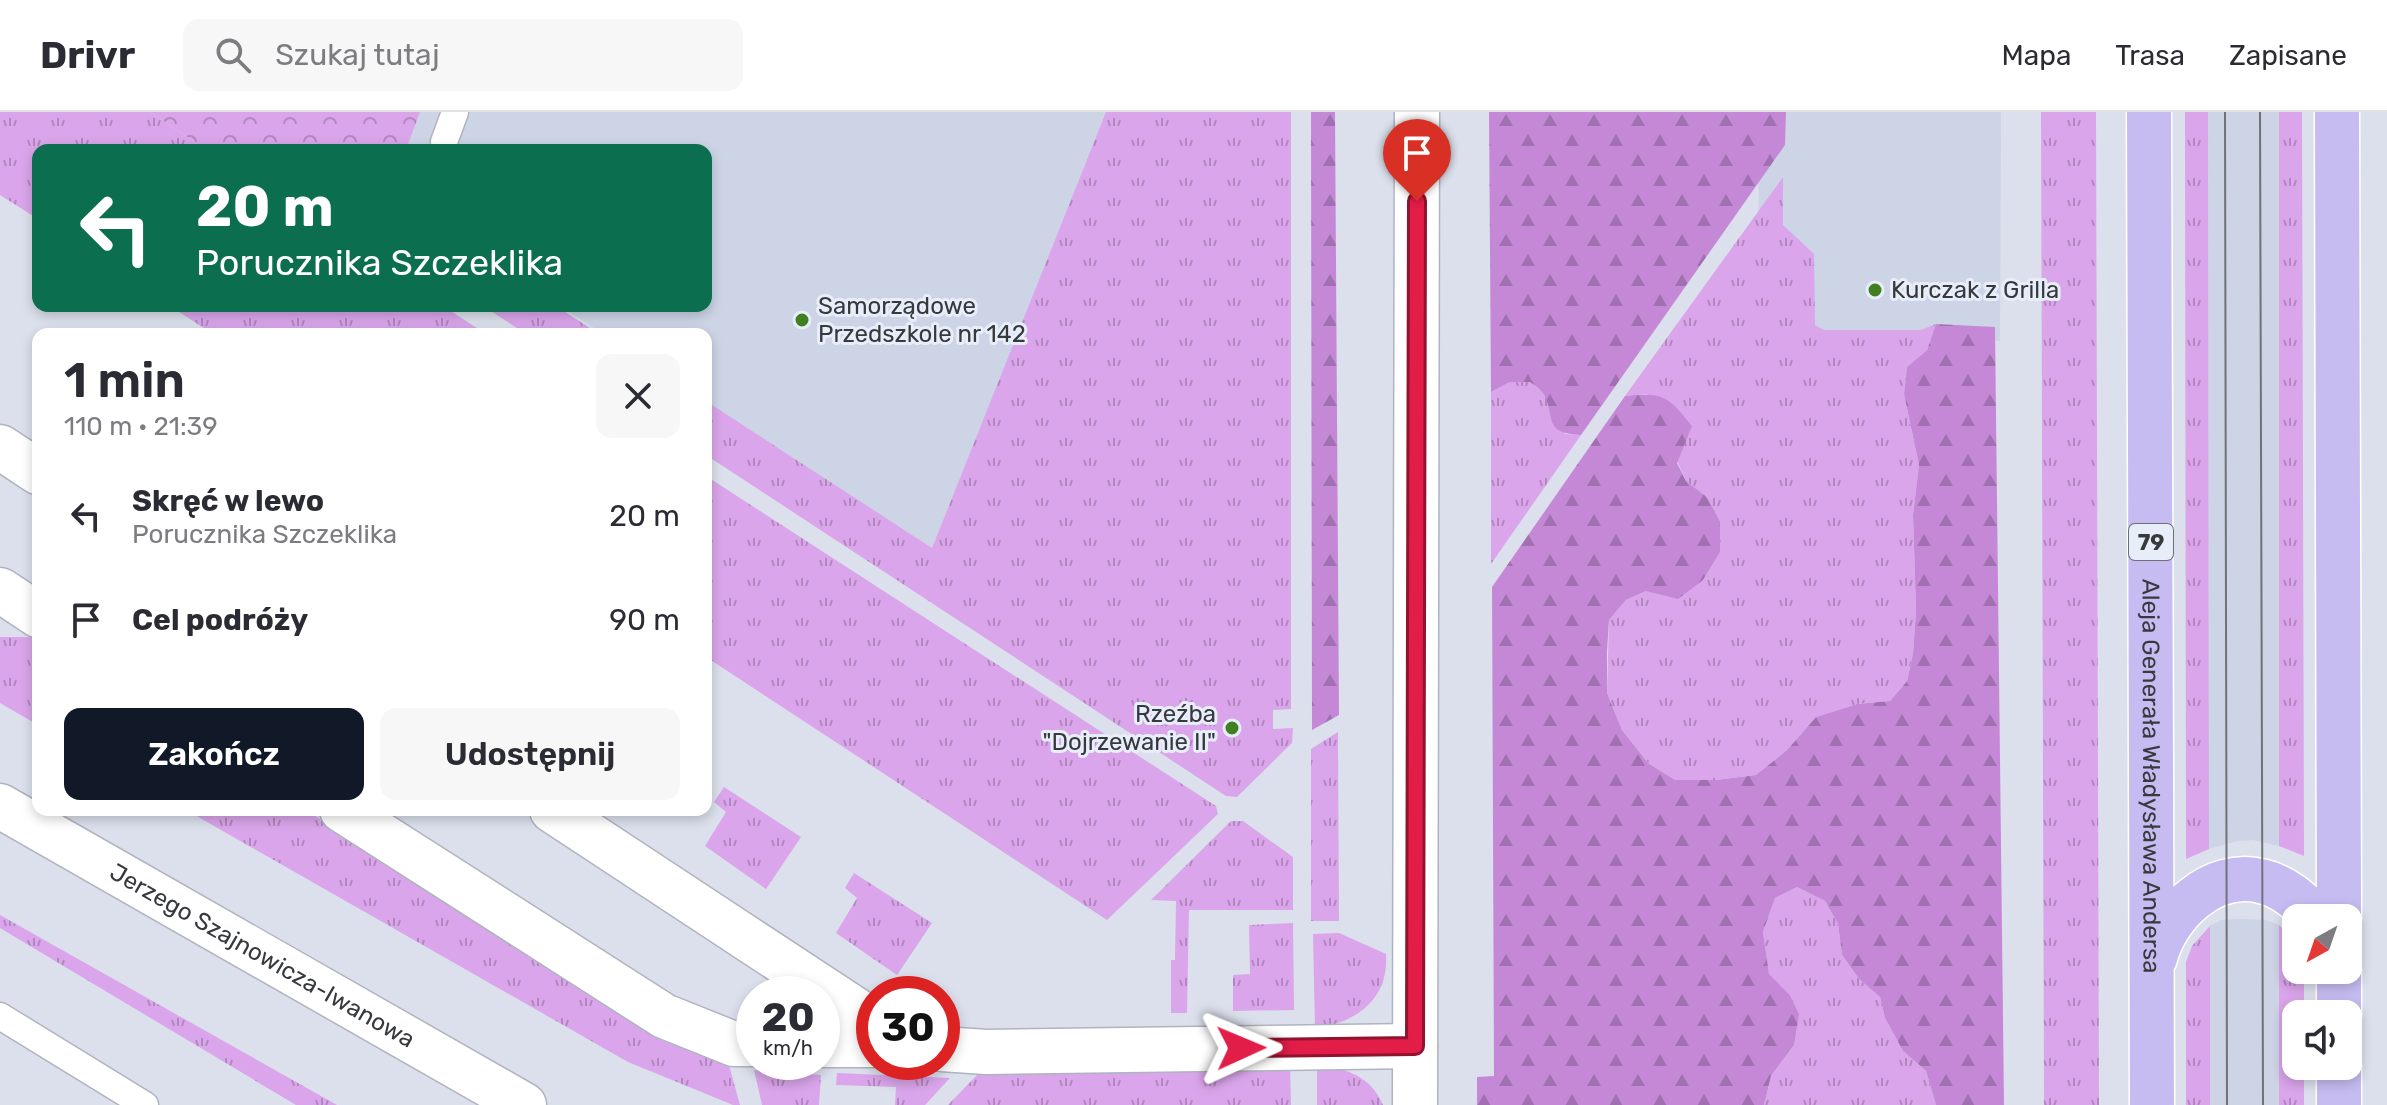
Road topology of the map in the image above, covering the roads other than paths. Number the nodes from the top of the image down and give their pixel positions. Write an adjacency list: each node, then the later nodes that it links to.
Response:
1 (455, 112): 5 (lane)
2 (1417, 112): 19 (street)
3 (2149, 112): 15 (main road, Aleja Generała Władysława Andersa / 79)
4 (2337, 112): 14 (main road)
5 (444, 142)
6 (0, 447): 7 (street)
7 (32, 468)
8 (0, 590): 9 (street)
9 (32, 611)
10 (0, 806): 23 (street, Jerzego Szajnowicza-Iwanowa)
11 (351, 816): 18 (street)
12 (561, 816): 16 (street)
13 (2301, 904): 15 (main road)
14 (2339, 904)
15 (2152, 972): 25 (main road, Aleja Generała Władysława Andersa / 79)
16 (856, 1010)
17 (0, 1016): 22 (lane)
18 (736, 1044)
19 (1415, 1046): 20 (street); 24 (street)
20 (960, 1050)
21 (2339, 1080): 26 (main road)
22 (145, 1105)
23 (524, 1105)
24 (1415, 1105)
25 (2152, 1105)
26 (2339, 1105)

